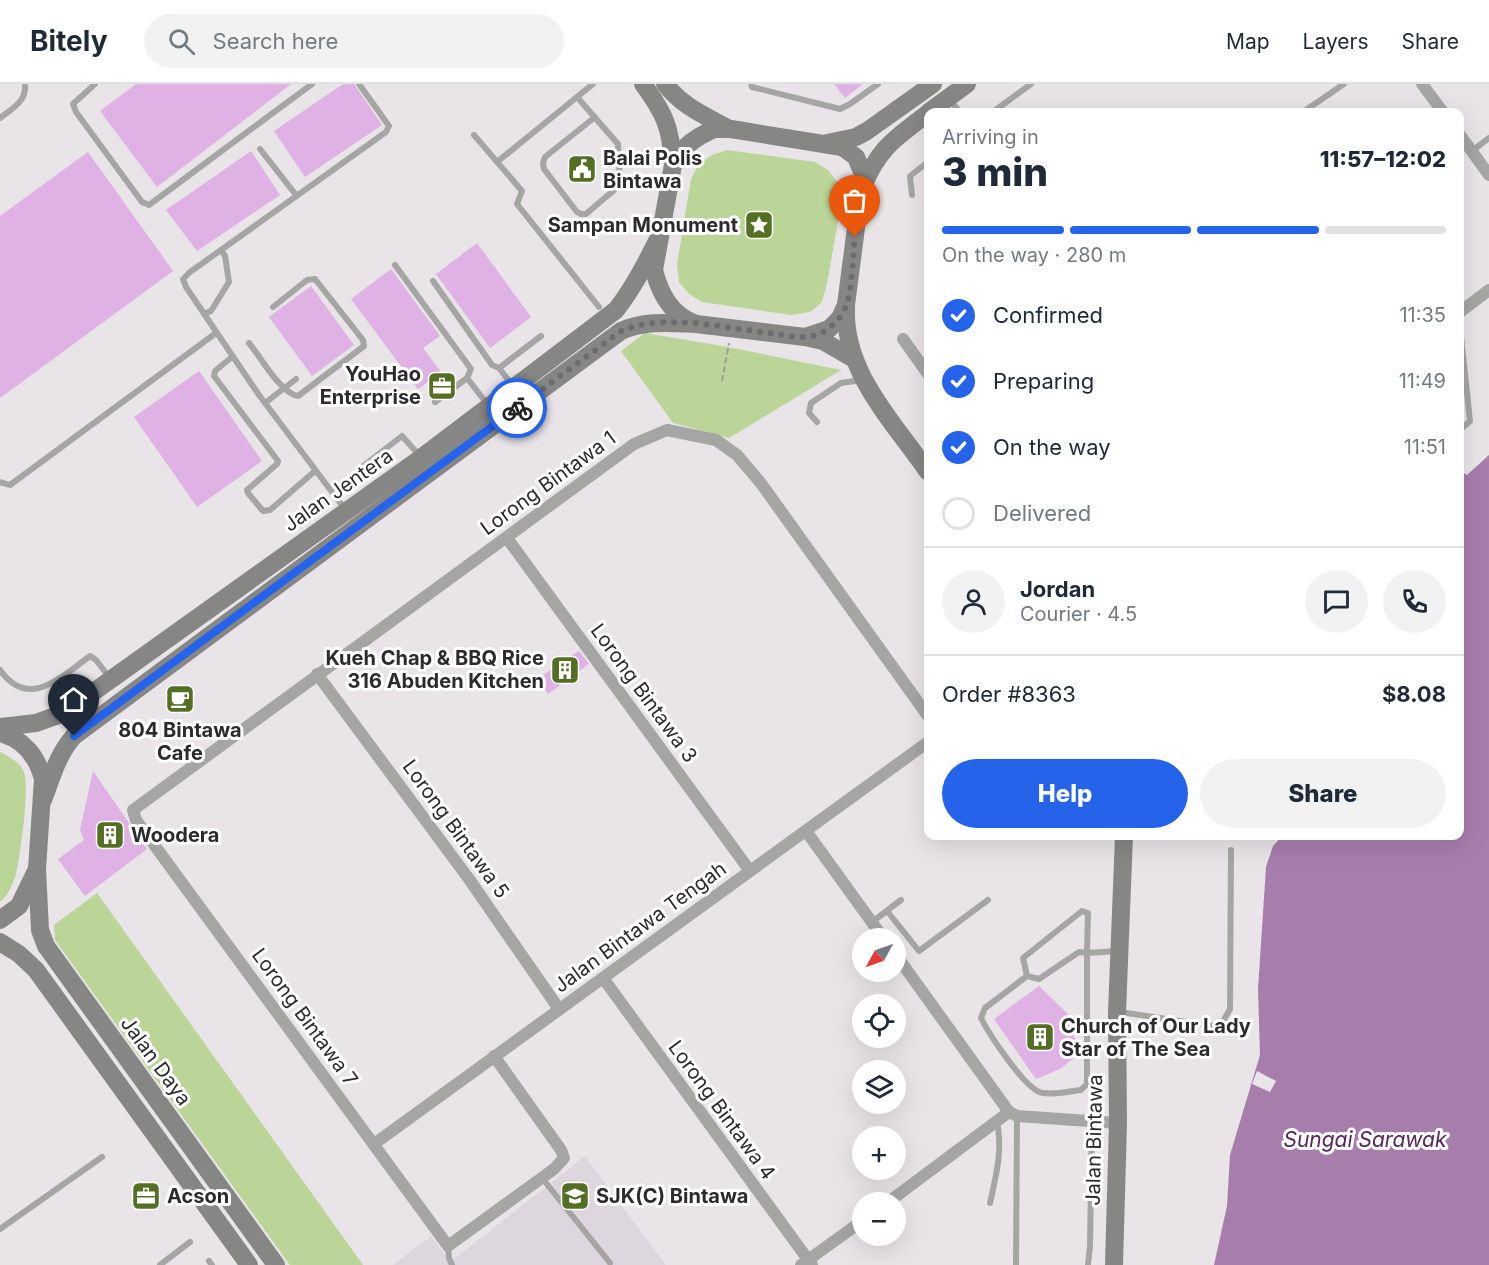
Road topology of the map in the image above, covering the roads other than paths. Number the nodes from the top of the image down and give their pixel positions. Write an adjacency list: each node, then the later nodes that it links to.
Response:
1 (25, 84): 23 (lane)
2 (95, 84): 3 (lane)
3 (312, 84)
4 (359, 84): 37 (lane)
5 (593, 84): 15 (lane)
6 (643, 84): 33 (street)
7 (665, 84): 25 (street)
8 (751, 84): 9 (lane)
9 (878, 84)
10 (967, 84): 16 (street)
11 (1031, 84): 19 (lane)
12 (1344, 84): 20 (lane)
13 (1422, 84): 21 (street)
14 (925, 86): 29 (street)
15 (577, 97): 22 (lane); 32 (lane)
16 (948, 98): 17 (street); 18 (lane)
17 (937, 108)
18 (957, 108)
19 (998, 108)
20 (1309, 108)
21 (1440, 108)
22 (595, 117): 22 (lane)
23 (0, 118)
24 (924, 118): 36 (street)
25 (731, 129): 29 (street); 33 (street)
26 (474, 135): 32 (lane)
27 (1489, 138): 31 (lane)
28 (1464, 141): 31 (street)
29 (822, 144): 36 (street)
30 (260, 149): 37 (lane)
31 (1472, 152): 35 (street)
32 (497, 162): 46 (lane)
33 (673, 165): 39 (street)
34 (924, 165): 38 (lane)
35 (1489, 175)
36 (861, 192): 44 (street)
37 (296, 195): 40 (lane)
38 (912, 195)
39 (660, 235): 49 (street); 63 (street, Jalan Jentera)
40 (221, 250): 48 (lane); 48 (lane)
41 (395, 265): 60 (lane)
42 (433, 281): 58 (lane)
43 (1489, 290): 47 (street)
44 (846, 305): 52 (street); 56 (street)
45 (273, 307): 64 (lane)
46 (598, 307)
47 (1464, 309)
48 (204, 314): 50 (lane)
49 (696, 324): 52 (street, Jalan Jentera); 84 (street, Jalan Jentera)
50 (216, 333): 55 (lane); 74 (lane)
51 (541, 336): 58 (lane)
52 (805, 338): 56 (street, Jalan Jentera)
53 (903, 339): 59 (street)
54 (249, 342): 64 (lane)
55 (232, 357): 66 (lane); 73 (lane)
56 (854, 360): 62 (street)
57 (1464, 365): 69 (lane)
58 (499, 368): 63 (lane)
59 (924, 368)
60 (467, 378): 65 (lane); 67 (lane)
61 (296, 380): 64 (lane)
62 (863, 380): 68 (lane); 71 (street)
63 (514, 387): 67 (street, Jalan Jentera)
64 (284, 389): 66 (lane)
65 (435, 402)
66 (265, 403): 73 (lane)
67 (489, 406): 70 (street, Jalan Jentera)
68 (817, 422)
69 (1464, 426)
70 (421, 458): 72 (lane); 75 (street, Jalan Jentera)
71 (924, 466)
72 (362, 467)
73 (315, 471): 75 (lane)
74 (0, 482)
75 (347, 511): 79 (street, Jalan Jentera)
76 (507, 538): 78 (street, Lorong Bintawa 1); 80 (street, Lorong Bintawa 1); 90 (street, Lorong Bintawa 3)
77 (0, 670): 79 (lane)
78 (318, 674): 85 (street, Lorong Bintawa 1); 103 (street, Lorong Bintawa 5)
79 (111, 680): 81 (street, Jalan Jentera)
80 (924, 710)
81 (0, 727)
82 (0, 732): 84 (street)
83 (924, 745): 86 (street, Jalan Bintawa Tengah)
84 (43, 800): 89 (street)
85 (133, 810): 112 (street, Lorong Bintawa 7)
86 (806, 831): 90 (street, Jalan Bintawa Tengah); 95 (street)
87 (1124, 840): 98 (street, Jalan Bintawa)
88 (1231, 850): 104 (lane)
89 (37, 869): 94 (street); 106 (street, Jalan Daya)
90 (750, 871): 102 (street, Jalan Bintawa Tengah)
91 (901, 900): 93 (lane)
92 (988, 900): 93 (lane)
93 (887, 911): 95 (lane)
94 (0, 920)
95 (872, 922): 96 (street)
96 (876, 928)
97 (0, 942): 111 (street)
98 (1119, 951): 99 (lane); 104 (street, Jalan Bintawa)
99 (1087, 953): 101 (lane); 101 (lane); 101 (lane)
100 (906, 969): 107 (street)
101 (1027, 976)
102 (603, 978): 103 (street, Jalan Bintawa Tengah); 122 (street, Lorong Bintawa 4)
103 (559, 1010): 105 (street, Jalan Bintawa Tengah)
104 (1117, 1012): 110 (street, Jalan Bintawa)
105 (494, 1056): 112 (street, Jalan Bintawa Tengah); 114 (street)
106 (155, 1098): 111 (street); 125 (street, Jalan Daya)
107 (1013, 1114): 108 (street); 109 (street); 127 (lane)
108 (1092, 1121): 110 (street); 128 (lane)
109 (997, 1122): 115 (street); 116 (lane)
110 (1118, 1123): 129 (street, Jalan Bintawa)
111 (160, 1143): 124 (street)
112 (374, 1144): 120 (street, Lorong Bintawa 7)
113 (102, 1156): 117 (lane)
114 (542, 1178): 120 (street); 121 (lane)
115 (902, 1192)
116 (990, 1203)
117 (0, 1229)
118 (852, 1229): 122 (street)
119 (190, 1242): 123 (lane)
120 (448, 1246): 126 (lane)
121 (610, 1263)
122 (807, 1263)
123 (160, 1265)
124 (249, 1265)
125 (276, 1265)
126 (452, 1265)
127 (1016, 1265)
128 (1088, 1265)
129 (1114, 1265)

